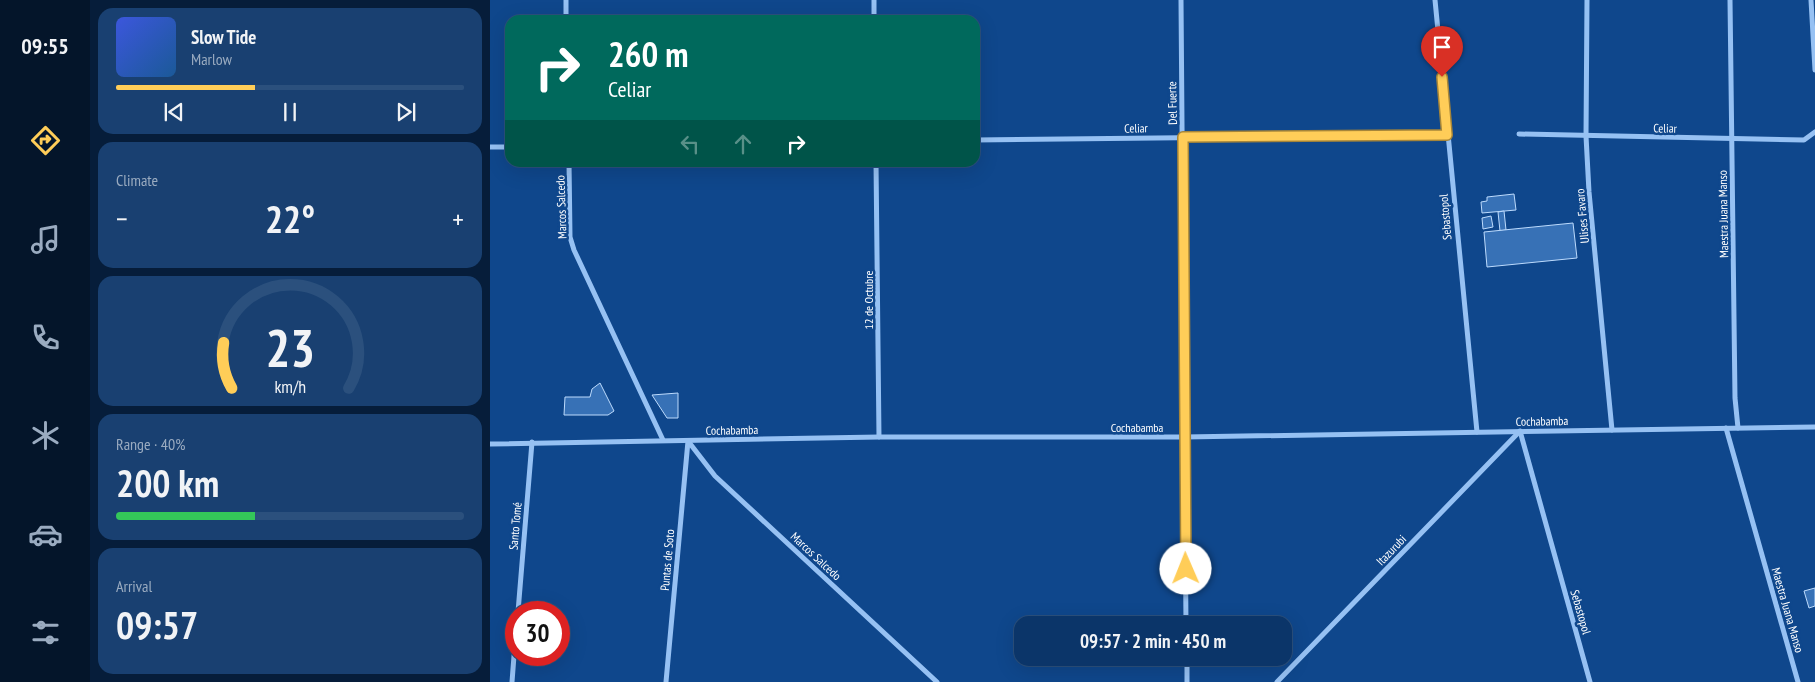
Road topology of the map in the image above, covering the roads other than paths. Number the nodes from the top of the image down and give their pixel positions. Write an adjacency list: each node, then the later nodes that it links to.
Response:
1 (566, 0): 8 (street)
2 (874, 0): 9 (street)
3 (1181, 0): 15 (street, Del Fuerte)
4 (1435, 0): 13 (street, Sebastopol)
5 (1587, 0): 14 (street, Ulises Favaro)
6 (1730, 0): 16 (street, Maestra Juana Manso)
7 (1812, 0): 10 (street)
8 (566, 15)
9 (874, 15)
10 (1815, 70)
11 (1519, 134): 14 (street, Celiar)
12 (1813, 134): 16 (street, Celiar)
13 (1447, 135): 15 (street, Celiar); 27 (street, Sebastopol)
14 (1586, 136): 16 (street, Celiar); 25 (street, Ulises Favaro)
15 (1183, 137): 17 (street, Celiar); 29 (street, Del Fuerte)
16 (1732, 139): 24 (street, Maestra Juana Manso)
17 (980, 140)
18 (490, 147): 19 (street)
19 (505, 147)
20 (569, 167): 30 (street, Marcos Salcedo)
21 (876, 167): 28 (street, 12 de Octubre)
22 (1815, 427): 24 (street, Cochabamba)
23 (1726, 428): 24 (street, Cochabamba); 25 (street, Cochabamba); 44 (street, Maestra Juana Manso)
24 (1738, 428)
25 (1612, 430): 26 (street, Cochabamba)
26 (1520, 431): 27 (street, Cochabamba); 42 (street, Itazurubi); 43 (street, Sebastopol)
27 (1477, 432): 29 (street, Cochabamba)
28 (879, 437): 29 (street, Cochabamba); 31 (street, Cochabamba)
29 (1185, 437): 35 (street, Del Fuerte)
30 (663, 440): 31 (street, Cochabamba); 32 (street, Cochabamba)
31 (688, 440): 39 (street, Puntas de Soto); 40 (street, Marcos Salcedo)
32 (532, 442): 33 (street, Cochabamba); 34 (street, Santo Tomé)
33 (490, 444)
34 (519, 601)
35 (1186, 616)
36 (513, 666): 38 (street)
37 (1187, 666): 41 (street)
38 (512, 682)
39 (666, 682)
40 (937, 682)
41 (1187, 682)
42 (1277, 682)
43 (1590, 682)
44 (1798, 682)

